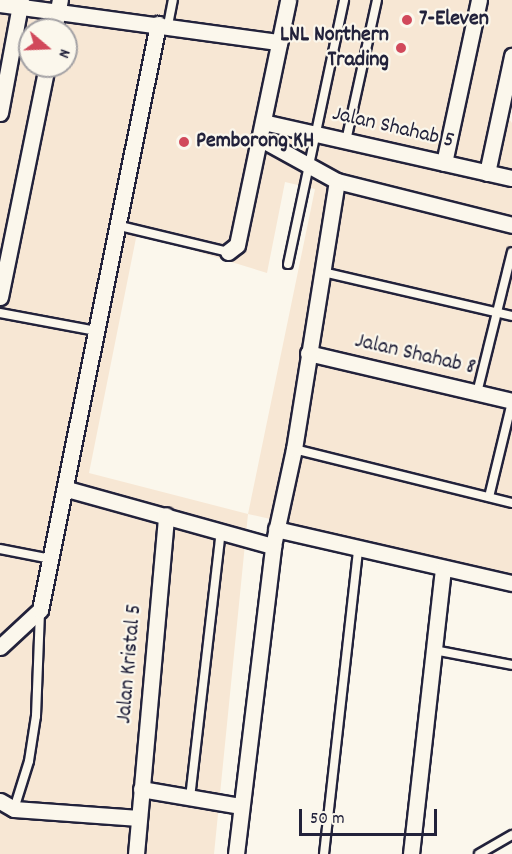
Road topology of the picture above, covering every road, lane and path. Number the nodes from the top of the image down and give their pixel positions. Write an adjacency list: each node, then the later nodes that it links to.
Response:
1 (173, 0): 9 (lane)
2 (288, 0): 10 (street)
3 (344, 0): 16 (lane)
4 (377, 0): 18 (lane)
5 (479, 0): 19 (street)
6 (21, 3): 7 (street); 8 (street); 14 (street)
7 (0, 4)
8 (59, 5): 9 (street)
9 (163, 24): 10 (street); 25 (street)
10 (279, 42): 15 (street)
11 (512, 56): 12 (street)
12 (510, 73): 21 (street)
13 (45, 78): 30 (street)
14 (0, 113)
15 (263, 122): 16 (street, Jalan Shahab 5); 17 (street)
16 (315, 133): 18 (street, Jalan Shahab 5); 20 (lane)
17 (259, 138): 20 (street); 26 (street)
18 (346, 141): 19 (street, Jalan Shahab 5)
19 (444, 163): 21 (street, Jalan Shahab 5)
20 (308, 166): 23 (street); 28 (lane)
21 (487, 173): 22 (street, Jalan Shahab 5)
22 (512, 178)
23 (338, 181): 24 (street); 29 (street)
24 (512, 225)
25 (120, 226): 26 (lane); 34 (street)
26 (228, 252)
27 (512, 252): 32 (lane)
28 (288, 264)
29 (323, 272): 32 (lane); 35 (street)
30 (0, 297)
31 (0, 313): 34 (lane)
32 (497, 313): 33 (lane); 36 (lane)
33 (512, 316)
34 (98, 332): 39 (street)
35 (308, 353): 36 (street, Jalan Shahab 8); 38 (street)
36 (477, 393): 37 (street, Jalan Shahab 8)
37 (512, 401): 40 (lane)
38 (294, 449): 40 (lane); 43 (street)
39 (67, 489): 42 (street); 48 (street)
40 (489, 497): 41 (lane)
41 (512, 503)
42 (166, 515): 44 (street); 55 (street, Jalan Kristal 5)
43 (276, 529): 45 (street); 47 (street)
44 (221, 531): 45 (street); 56 (lane)
45 (273, 546): 58 (street)
46 (0, 549): 48 (lane)
47 (358, 551): 49 (street); 64 (lane)
48 (51, 559): 51 (street)
49 (443, 569): 50 (street); 53 (street)
50 (512, 583)
51 (40, 610): 52 (street); 59 (lane)
52 (0, 647)
53 (434, 650): 54 (lane); 65 (street)
54 (512, 665)
55 (141, 789): 56 (street); 60 (street, Jalan Kristal 5)
56 (190, 798): 58 (street)
57 (0, 801): 59 (street)
58 (240, 806): 63 (street)
59 (14, 808): 60 (street)
60 (139, 818): 62 (street, Jalan Kristal 5)
61 (512, 835): 66 (lane)
62 (136, 854)
63 (236, 854)
64 (324, 854)
65 (411, 854)
66 (479, 854)

